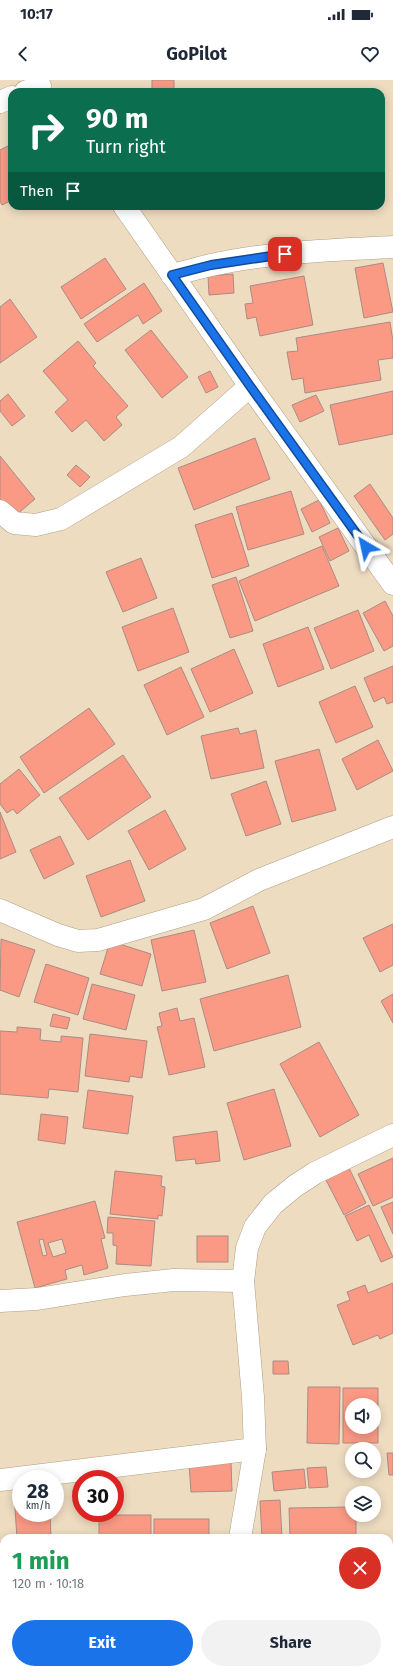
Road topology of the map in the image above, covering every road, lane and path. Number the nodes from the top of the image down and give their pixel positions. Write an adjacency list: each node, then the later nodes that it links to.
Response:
1 (127, 210): 3 (street)
2 (393, 247): 3 (street)
3 (172, 275): 4 (street)
4 (250, 386): 5 (street); 6 (street)
5 (0, 511)
6 (393, 584)
7 (393, 827): 8 (street)
8 (0, 910)
9 (393, 1135): 10 (street)
10 (243, 1281): 11 (street); 12 (street)
11 (0, 1301)
12 (255, 1449): 13 (street); 14 (street)
13 (0, 1480)
14 (241, 1534)

